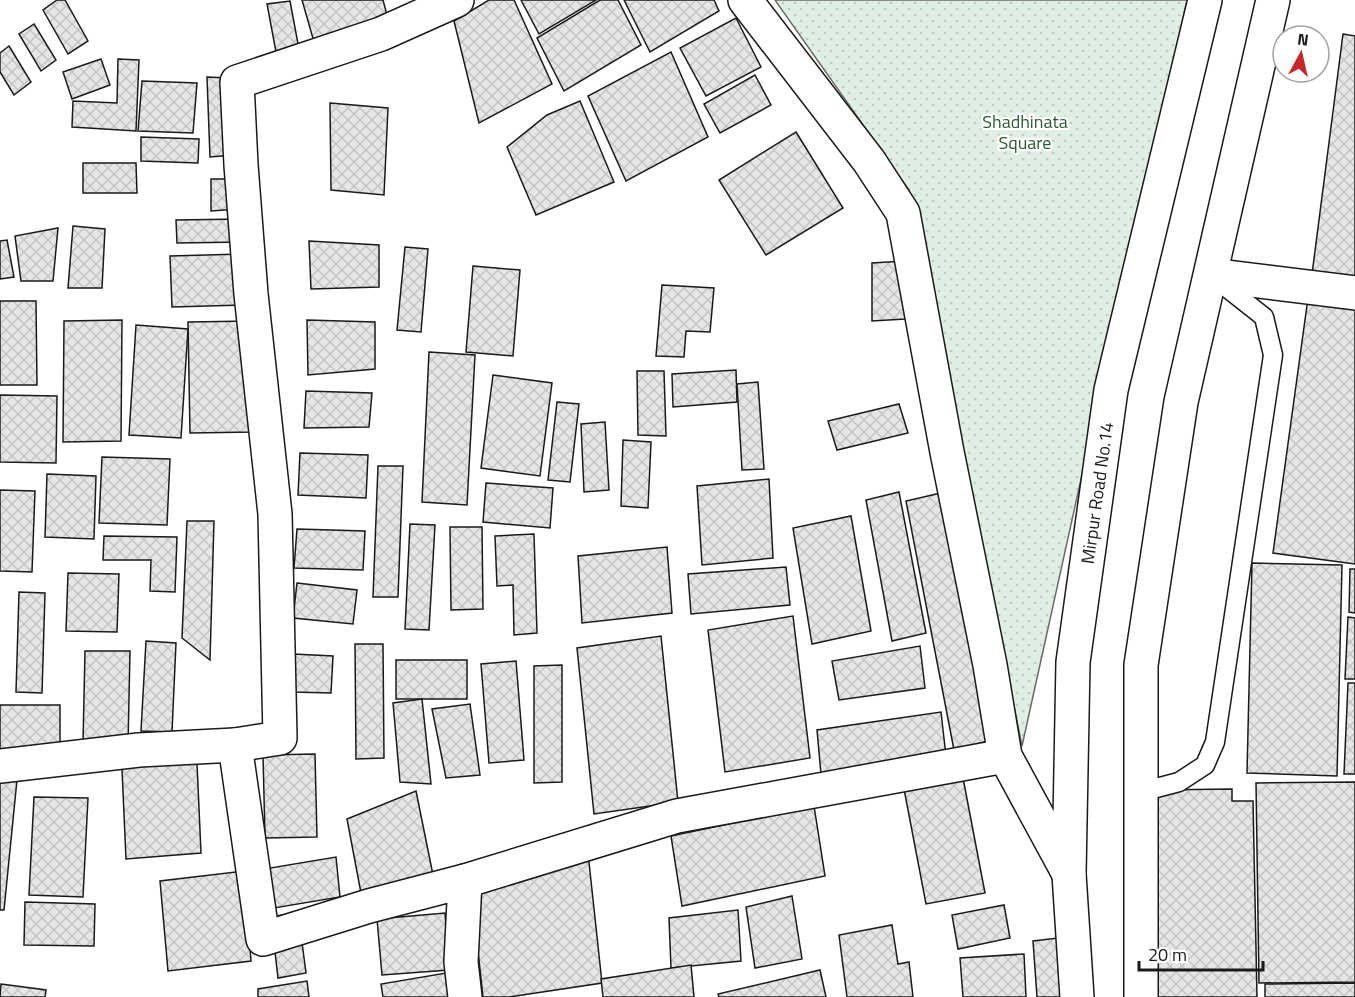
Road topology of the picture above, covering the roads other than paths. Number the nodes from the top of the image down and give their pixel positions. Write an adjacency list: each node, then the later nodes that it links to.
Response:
1 (457, 0): 7 (street)
2 (745, 0): 8 (street)
3 (1204, 0): 11 (street, Mirpur Road No.14)
4 (1273, 0): 5 (street)
5 (1211, 275): 6 (street); 10 (street); 10 (lane)
6 (1355, 293)
7 (234, 744): 9 (street); 12 (street)
8 (1005, 756): 11 (street); 12 (street)
9 (0, 765)
10 (1141, 792): 15 (street)
11 (1069, 874): 14 (street, Mirpur Road No.14)
12 (465, 881): 13 (street)
13 (465, 997)
14 (1077, 997)
15 (1140, 997)

